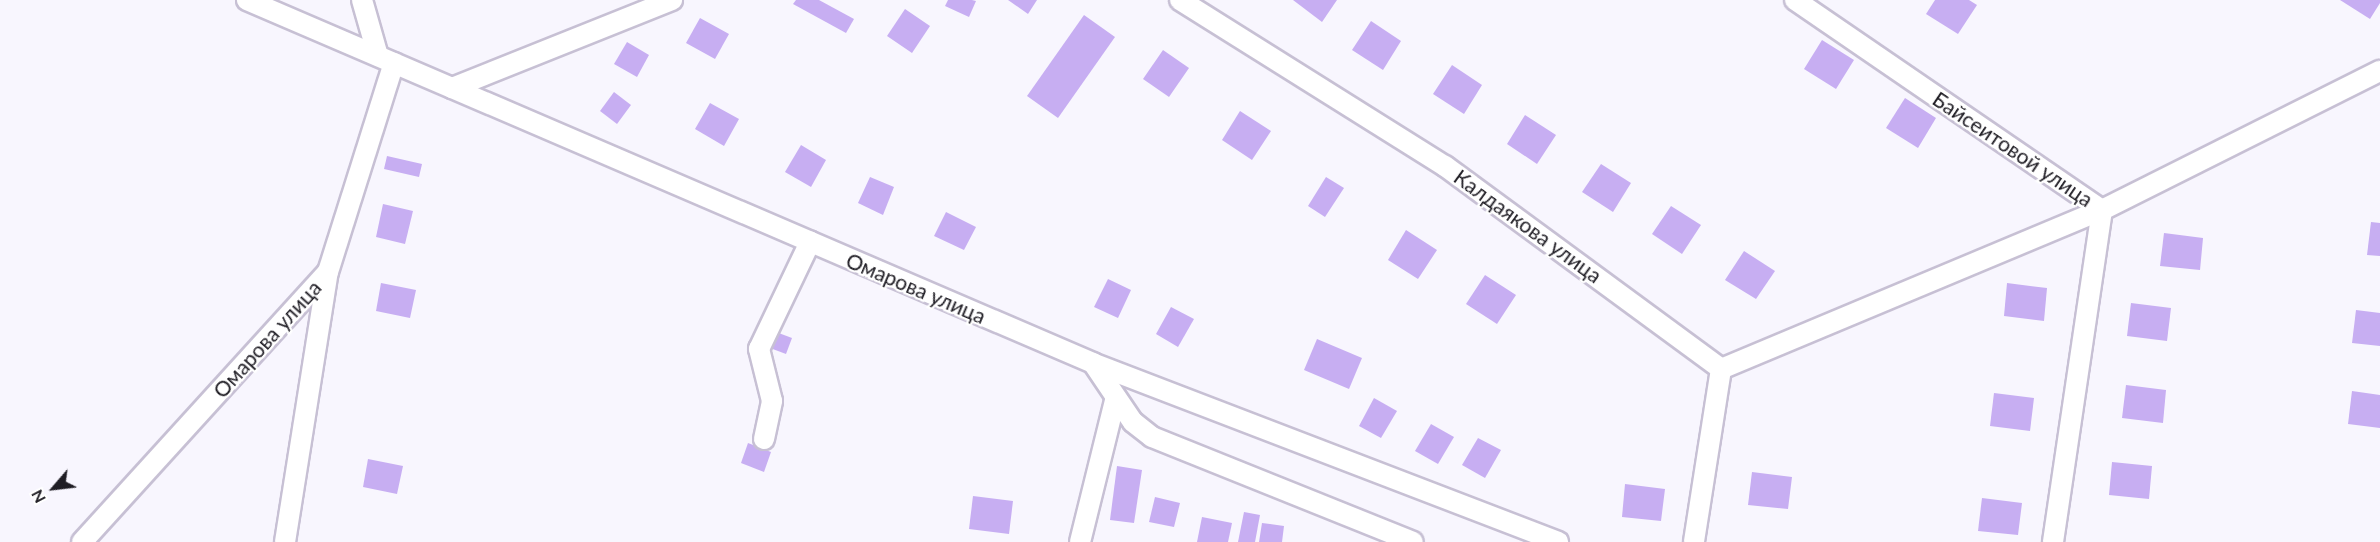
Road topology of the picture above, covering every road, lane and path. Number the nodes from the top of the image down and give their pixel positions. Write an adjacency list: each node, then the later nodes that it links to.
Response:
1 (247, 0): 6 (street, Омарова улица)
2 (362, 0): 6 (street)
3 (672, 0): 8 (street)
4 (1180, 0): 13 (street, Калдаякова улица)
5 (1795, 0): 9 (street, Байсеитовой улица)
6 (386, 59): 8 (street, Омарова улица); 11 (street, Омарова улица)
7 (2380, 70): 9 (street)
8 (452, 88): 10 (street, Омарова улица)
9 (2102, 210): 13 (street); 22 (street, Байсеитовой улица)
10 (810, 242): 12 (street, Омарова улица); 15 (street)
11 (328, 272): 16 (street, Омарова улица); 17 (street)
12 (1092, 363): 14 (street); 20 (street, Омарова улица)
13 (1721, 369): 21 (street)
14 (1116, 397): 18 (street); 19 (street)
15 (764, 439)
16 (82, 542)
17 (285, 542)
18 (1080, 542)
19 (1413, 542)
20 (1558, 542)
21 (1694, 542)
22 (2054, 542)

